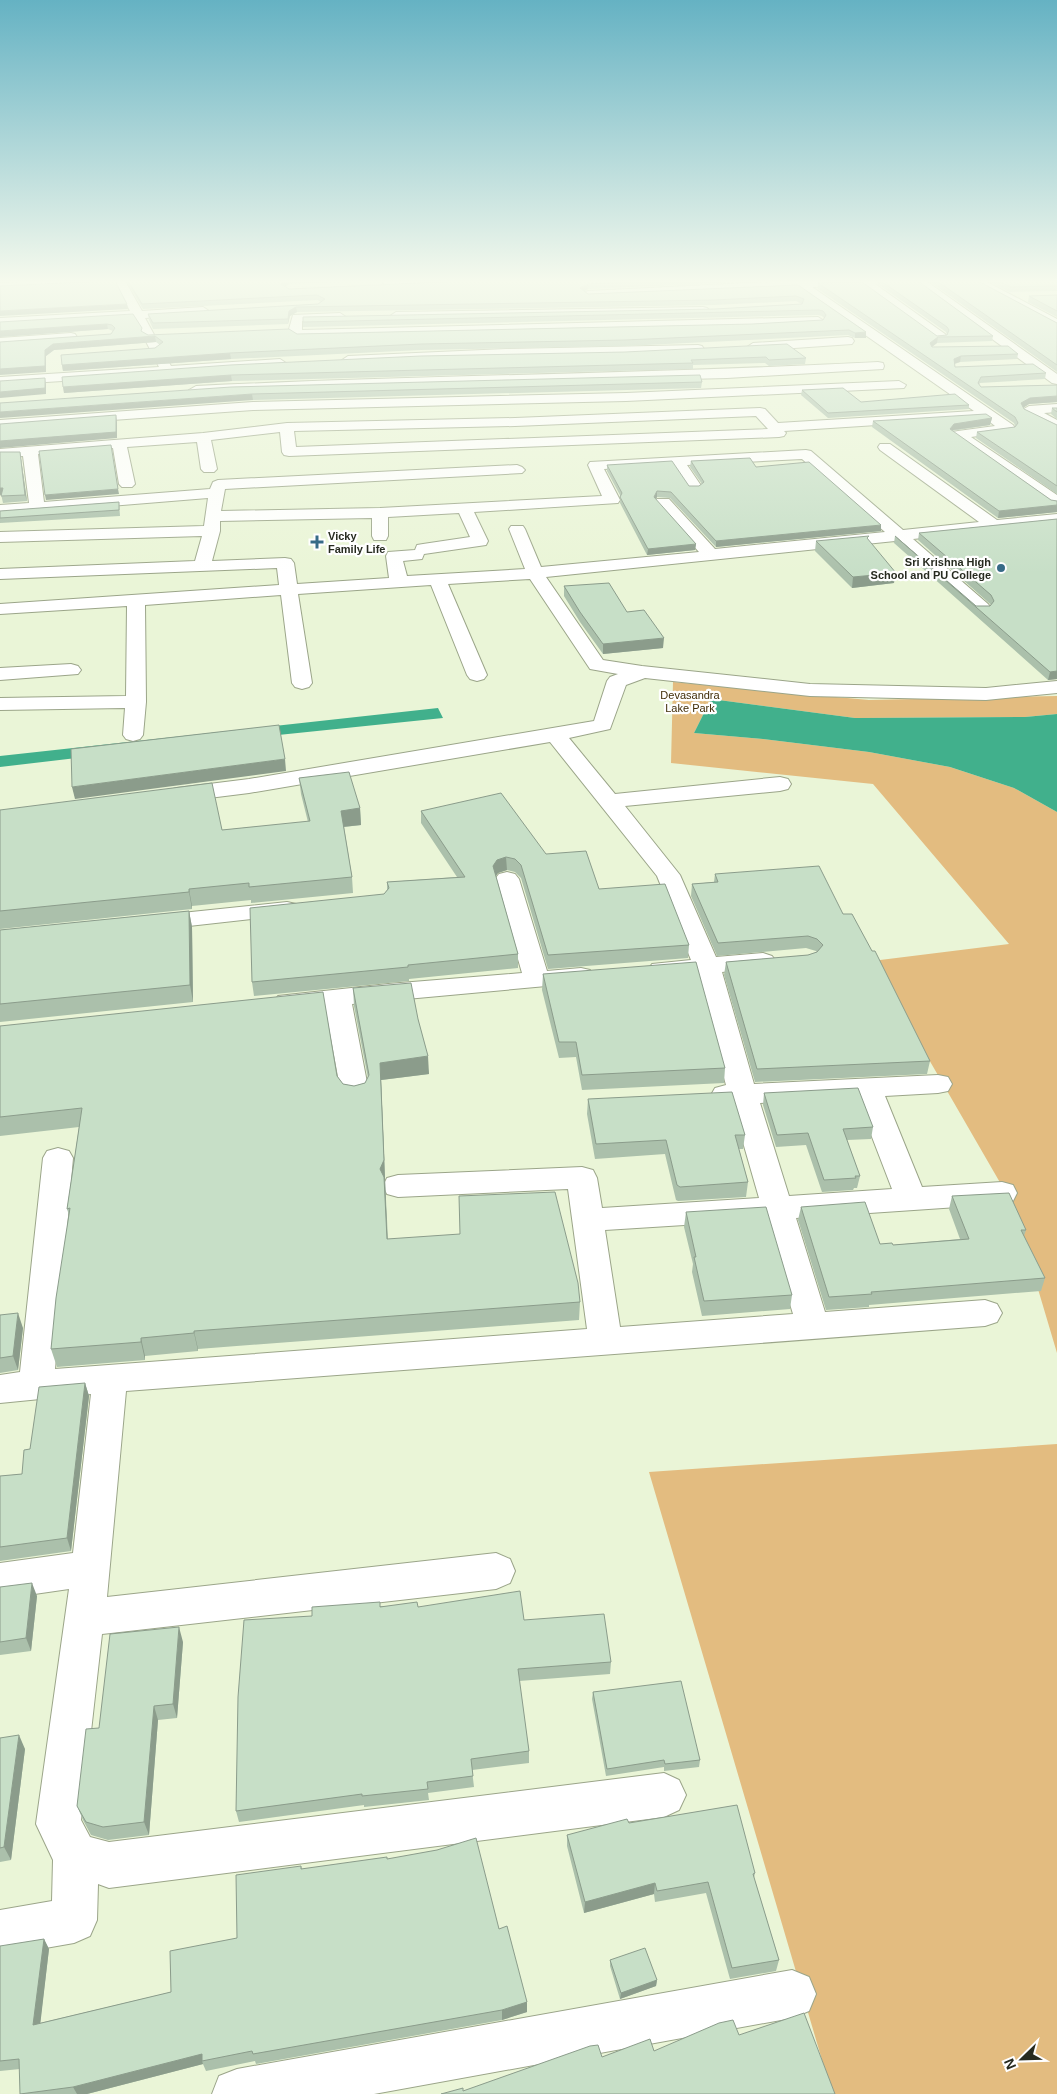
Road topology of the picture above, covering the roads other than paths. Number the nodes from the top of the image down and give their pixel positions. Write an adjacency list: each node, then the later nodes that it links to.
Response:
1 (31, 379): 5 (street)
2 (55, 379): 10 (street)
3 (532, 379): 9 (street)
4 (935, 379): 14 (street)
5 (0, 381)
6 (899, 385): 15 (street)
7 (1057, 385): 8 (street)
8 (1039, 386)
9 (185, 390)
10 (55, 393)
11 (1057, 408): 16 (street)
12 (778, 411): 13 (street)
13 (760, 412): 17 (street); 18 (street)
14 (986, 414): 18 (street); 19 (street)
15 (0, 424)
16 (1055, 425): 19 (street)
17 (287, 427): 18 (street); 20 (street)
18 (774, 427)
19 (1008, 428): 31 (street)
20 (203, 437): 21 (street); 26 (street)
21 (119, 443): 23 (street); 28 (street)
22 (885, 447): 39 (street)
23 (30, 450): 24 (street); 33 (street)
24 (0, 453)
25 (677, 460): 29 (street); 34 (street); 41 (street)
26 (209, 469)
27 (518, 470): 30 (street)
28 (127, 484)
29 (694, 487)
30 (215, 493): 33 (street); 38 (street)
31 (1053, 496)
32 (663, 502): 44 (street)
33 (37, 507): 35 (street)
34 (464, 508): 36 (street); 49 (street)
35 (0, 510)
36 (380, 513): 38 (street); 43 (street)
37 (1057, 519): 39 (street)
38 (212, 523): 42 (street); 45 (street)
39 (993, 526): 41 (street)
40 (516, 529): 46 (street)
41 (898, 535): 44 (street); 52 (street)
42 (0, 536)
43 (380, 536)
44 (712, 555): 46 (street)
45 (202, 565): 47 (street); 50 (street)
46 (535, 573): 48 (street); 55 (street)
47 (0, 574)
48 (437, 579): 49 (street); 57 (street)
49 (399, 582): 50 (street)
50 (290, 589): 51 (street); 58 (street)
51 (136, 600): 53 (street); 60 (street)
52 (982, 608)
53 (0, 609)
54 (71, 670): 56 (street)
55 (643, 672): 59 (street); 63 (street)
56 (0, 674)
57 (476, 675)
58 (302, 683)
59 (1057, 687)
60 (136, 702): 61 (street); 62 (street)
61 (0, 704)
62 (133, 735)
63 (556, 735): 65 (street); 66 (street)
64 (780, 784): 66 (street)
65 (161, 797)
66 (609, 801): 71 (street)
67 (507, 879): 74 (street)
68 (307, 907): 69 (street)
69 (129, 925)
70 (786, 959): 71 (street)
71 (708, 966): 72 (street); 80 (street)
72 (641, 971)
73 (603, 974): 74 (street)
74 (537, 980): 75 (street)
75 (337, 997): 76 (street); 79 (street)
76 (267, 1004)
77 (938, 1084): 78 (street)
78 (867, 1087): 80 (street); 85 (street)
79 (355, 1093)
80 (743, 1094): 81 (street); 88 (street)
81 (703, 1096)
82 (58, 1158): 91 (street)
83 (398, 1186): 86 (street)
84 (1002, 1193): 85 (street)
85 (911, 1199): 86 (street)
86 (588, 1220): 89 (street)
87 (985, 1313): 88 (street)
88 (814, 1326): 89 (street)
89 (605, 1341): 90 (street)
90 (110, 1379): 91 (street); 93 (street)
91 (36, 1384): 92 (street)
92 (0, 1389)
93 (91, 1568): 95 (street); 96 (street)
94 (496, 1571): 96 (street)
95 (0, 1581)
96 (84, 1618): 98 (street)
97 (664, 1796): 98 (street)
98 (76, 1856): 99 (street)
99 (0, 1933)
100 (792, 1994): 101 (street)
101 (238, 2094)

